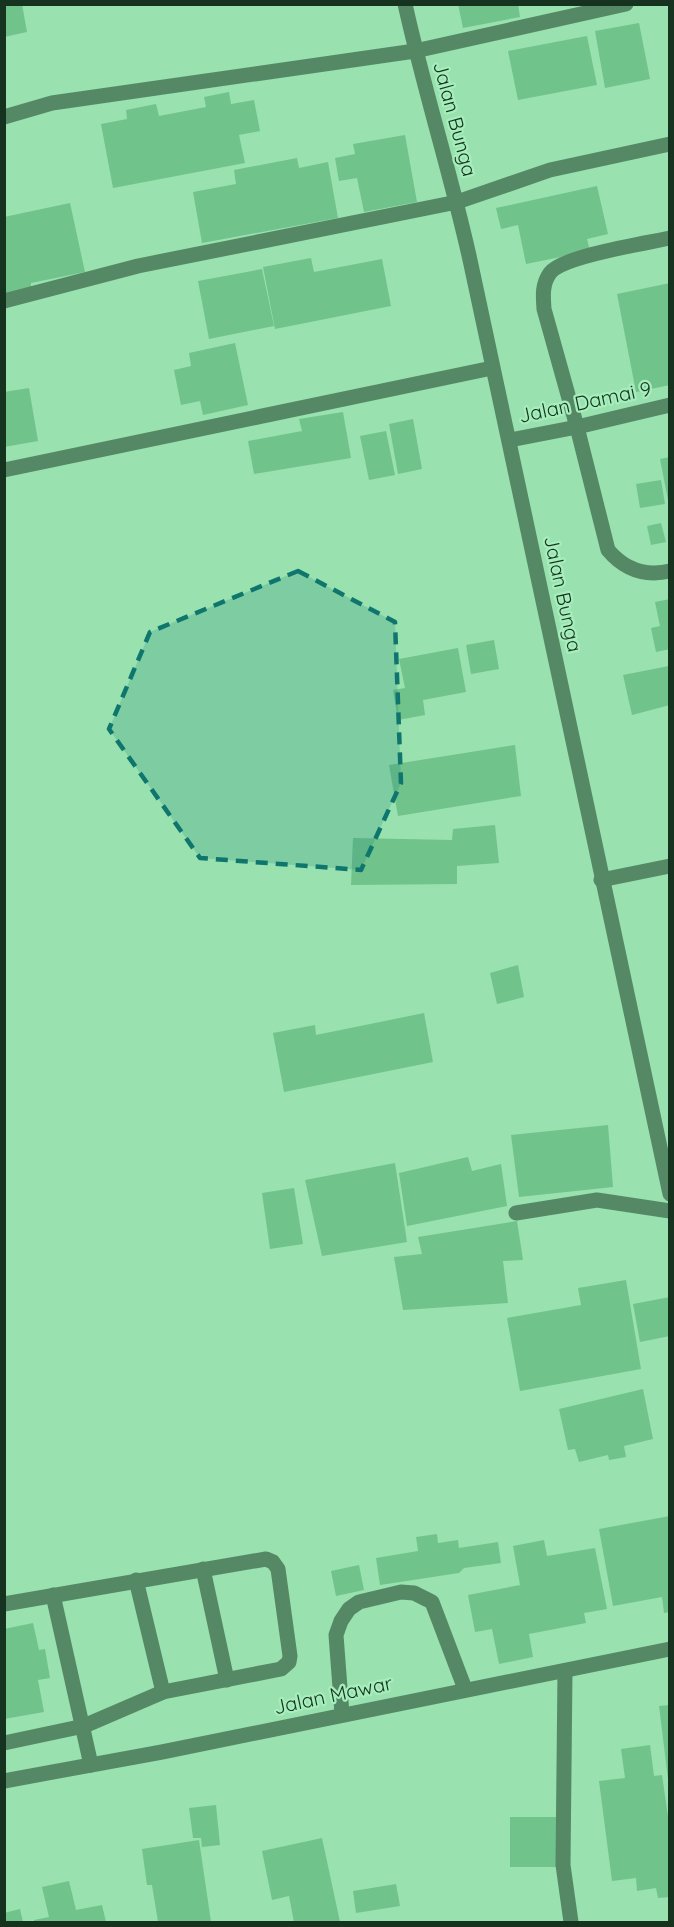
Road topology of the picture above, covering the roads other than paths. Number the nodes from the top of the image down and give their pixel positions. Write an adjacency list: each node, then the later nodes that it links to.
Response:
1 (405, 4): 3 (street, Jalan Bunga)
2 (626, 4): 3 (street)
3 (416, 51): 4 (street); 6 (street, Jalan Bunga)
4 (4, 117)
5 (669, 144): 6 (street)
6 (456, 202): 8 (street); 9 (street, Jalan Bunga)
7 (669, 238): 11 (street)
8 (4, 301)
9 (492, 368): 12 (street, Jalan Bunga); 13 (street)
10 (669, 405): 11 (street, Jalan Damai 9)
11 (577, 427): 12 (street, Jalan Damai 9); 14 (street)
12 (510, 440): 16 (street, Jalan Bunga)
13 (4, 470)
14 (669, 571)
15 (669, 866): 16 (street)
16 (601, 880): 17 (street, Jalan Bunga)
17 (669, 1194)
18 (669, 1211): 19 (street)
19 (516, 1213)
20 (202, 1569): 21 (street); 26 (street); 26 (street)
21 (136, 1580): 22 (street); 28 (street)
22 (53, 1595): 23 (street); 30 (street)
23 (4, 1604)
24 (669, 1649): 25 (street, Jalan Mawar)
25 (565, 1671): 27 (street, Jalan Mawar); 34 (street)
26 (227, 1680): 28 (street)
27 (465, 1689): 29 (street, Jalan Mawar); 29 (street)
28 (163, 1692): 30 (street)
29 (342, 1714): 32 (street, Jalan Mawar)
30 (84, 1726): 31 (street); 32 (street)
31 (4, 1743)
32 (92, 1765): 33 (street, Jalan Mawar)
33 (4, 1781)
34 (571, 1923)

